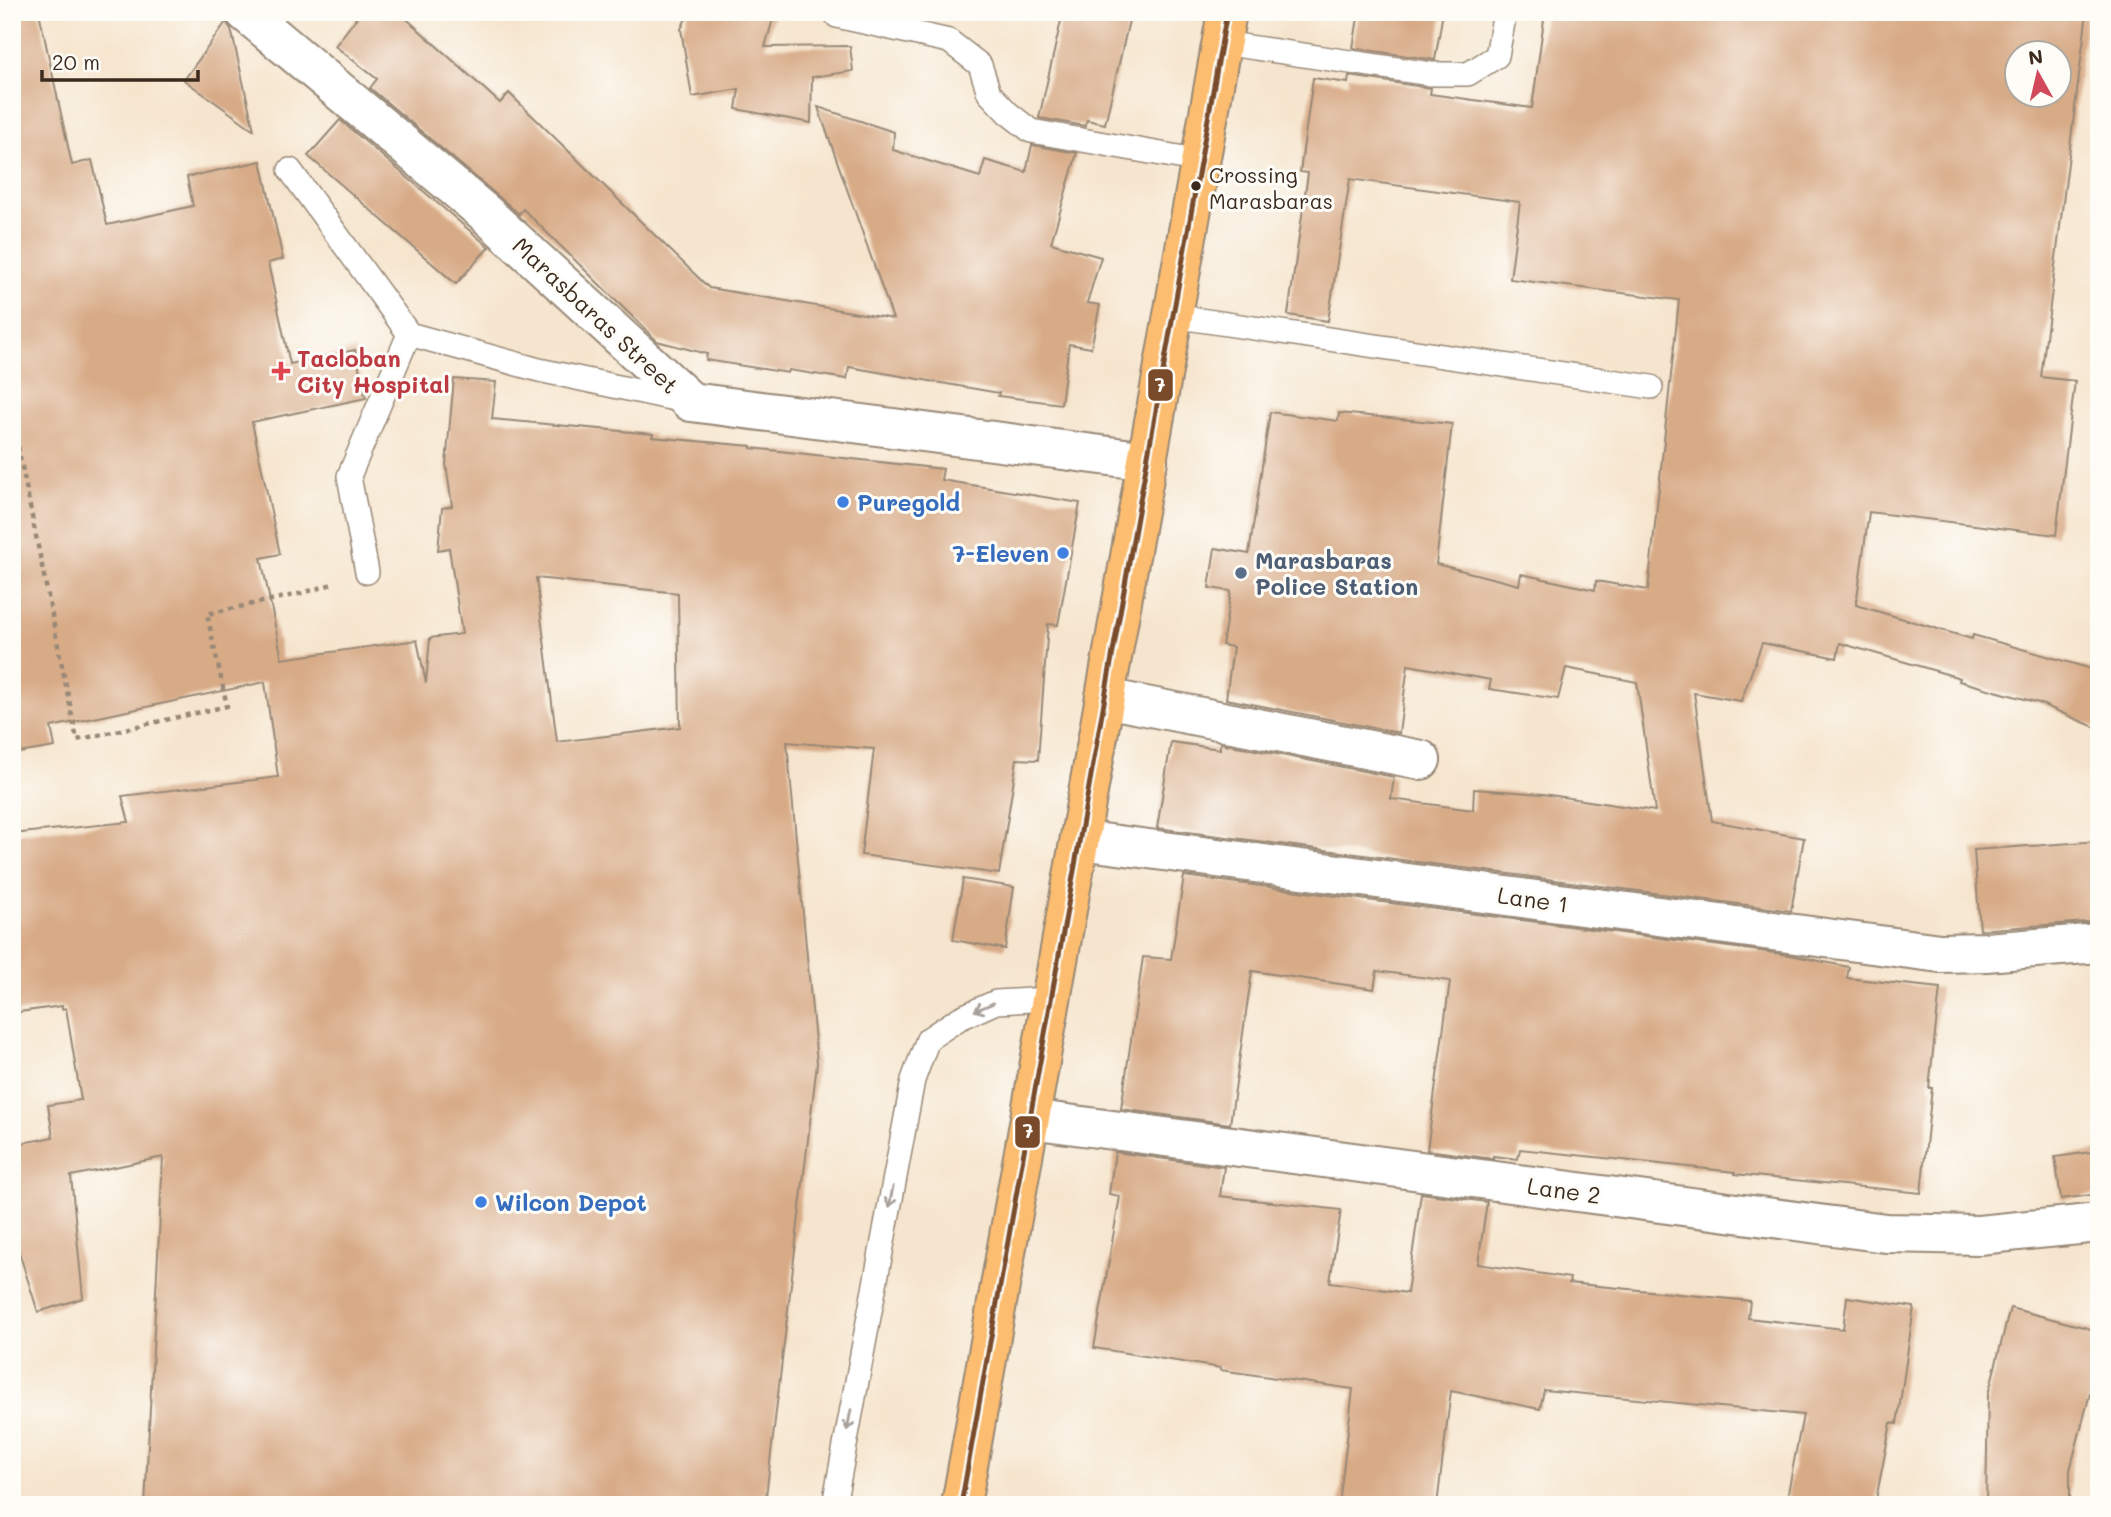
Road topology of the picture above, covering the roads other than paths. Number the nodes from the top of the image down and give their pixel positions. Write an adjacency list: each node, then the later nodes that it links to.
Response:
1 (245, 12): 10 (street, Marasbaras Street)
2 (1505, 12): 4 (lane)
3 (837, 16): 5 (lane)
4 (1225, 28): 5 (main road)
5 (1201, 161): 7 (main road)
6 (290, 170): 8 (lane)
7 (1173, 316): 9 (lane); 11 (main road)
8 (409, 334): 10 (lane); 12 (lane)
9 (1651, 387)
10 (691, 402): 11 (street, Marasbaras Street)
11 (1148, 461): 13 (main road)
12 (367, 572)
13 (1105, 698): 14 (street); 15 (main road)
14 (1422, 760)
15 (1080, 840): 16 (street, Lane 1); 17 (main road)
16 (2099, 943)
17 (1051, 999): 18 (main road); 20 (lane, one-way to 20)
18 (1030, 1119): 19 (street, Lane 2); 21 (main road)
19 (2099, 1223)
20 (834, 1505)
21 (961, 1505)

